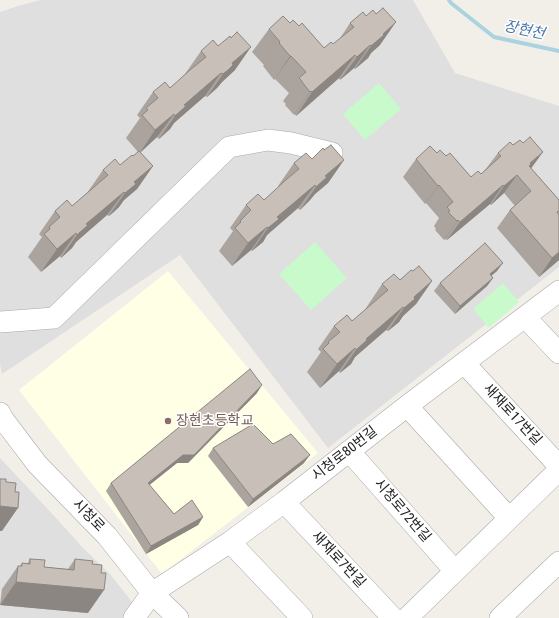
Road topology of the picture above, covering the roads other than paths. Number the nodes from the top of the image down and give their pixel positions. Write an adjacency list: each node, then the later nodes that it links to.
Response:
1 (332, 153): 4 (street)
2 (559, 291): 3 (street, 시청로80번길)
3 (525, 317): 5 (street); 6 (street, 시청로80번길)
4 (0, 322)
5 (559, 353)
6 (464, 363): 7 (street, 시청로80번길); 10 (street, 새재로17번길)
7 (407, 406): 9 (street, 시청로80번길); 13 (street)
8 (0, 414): 17 (street, 시청로)
9 (349, 451): 12 (street, 시청로80번길); 16 (street, 시청로72번길)
10 (559, 466)
11 (559, 470): 13 (street)
12 (284, 502): 14 (street, 시청로80번길); 21 (street, 새재로7번길)
13 (509, 518): 16 (street)
14 (230, 542): 17 (street, 시청로80번길); 20 (street)
15 (559, 562): 23 (street)
16 (455, 571): 22 (street)
17 (152, 593): 18 (street, 시청로80번길); 19 (street, 시청로)
18 (134, 618)
19 (178, 618)
20 (302, 618)
21 (393, 618)
22 (407, 618)
23 (500, 618)

